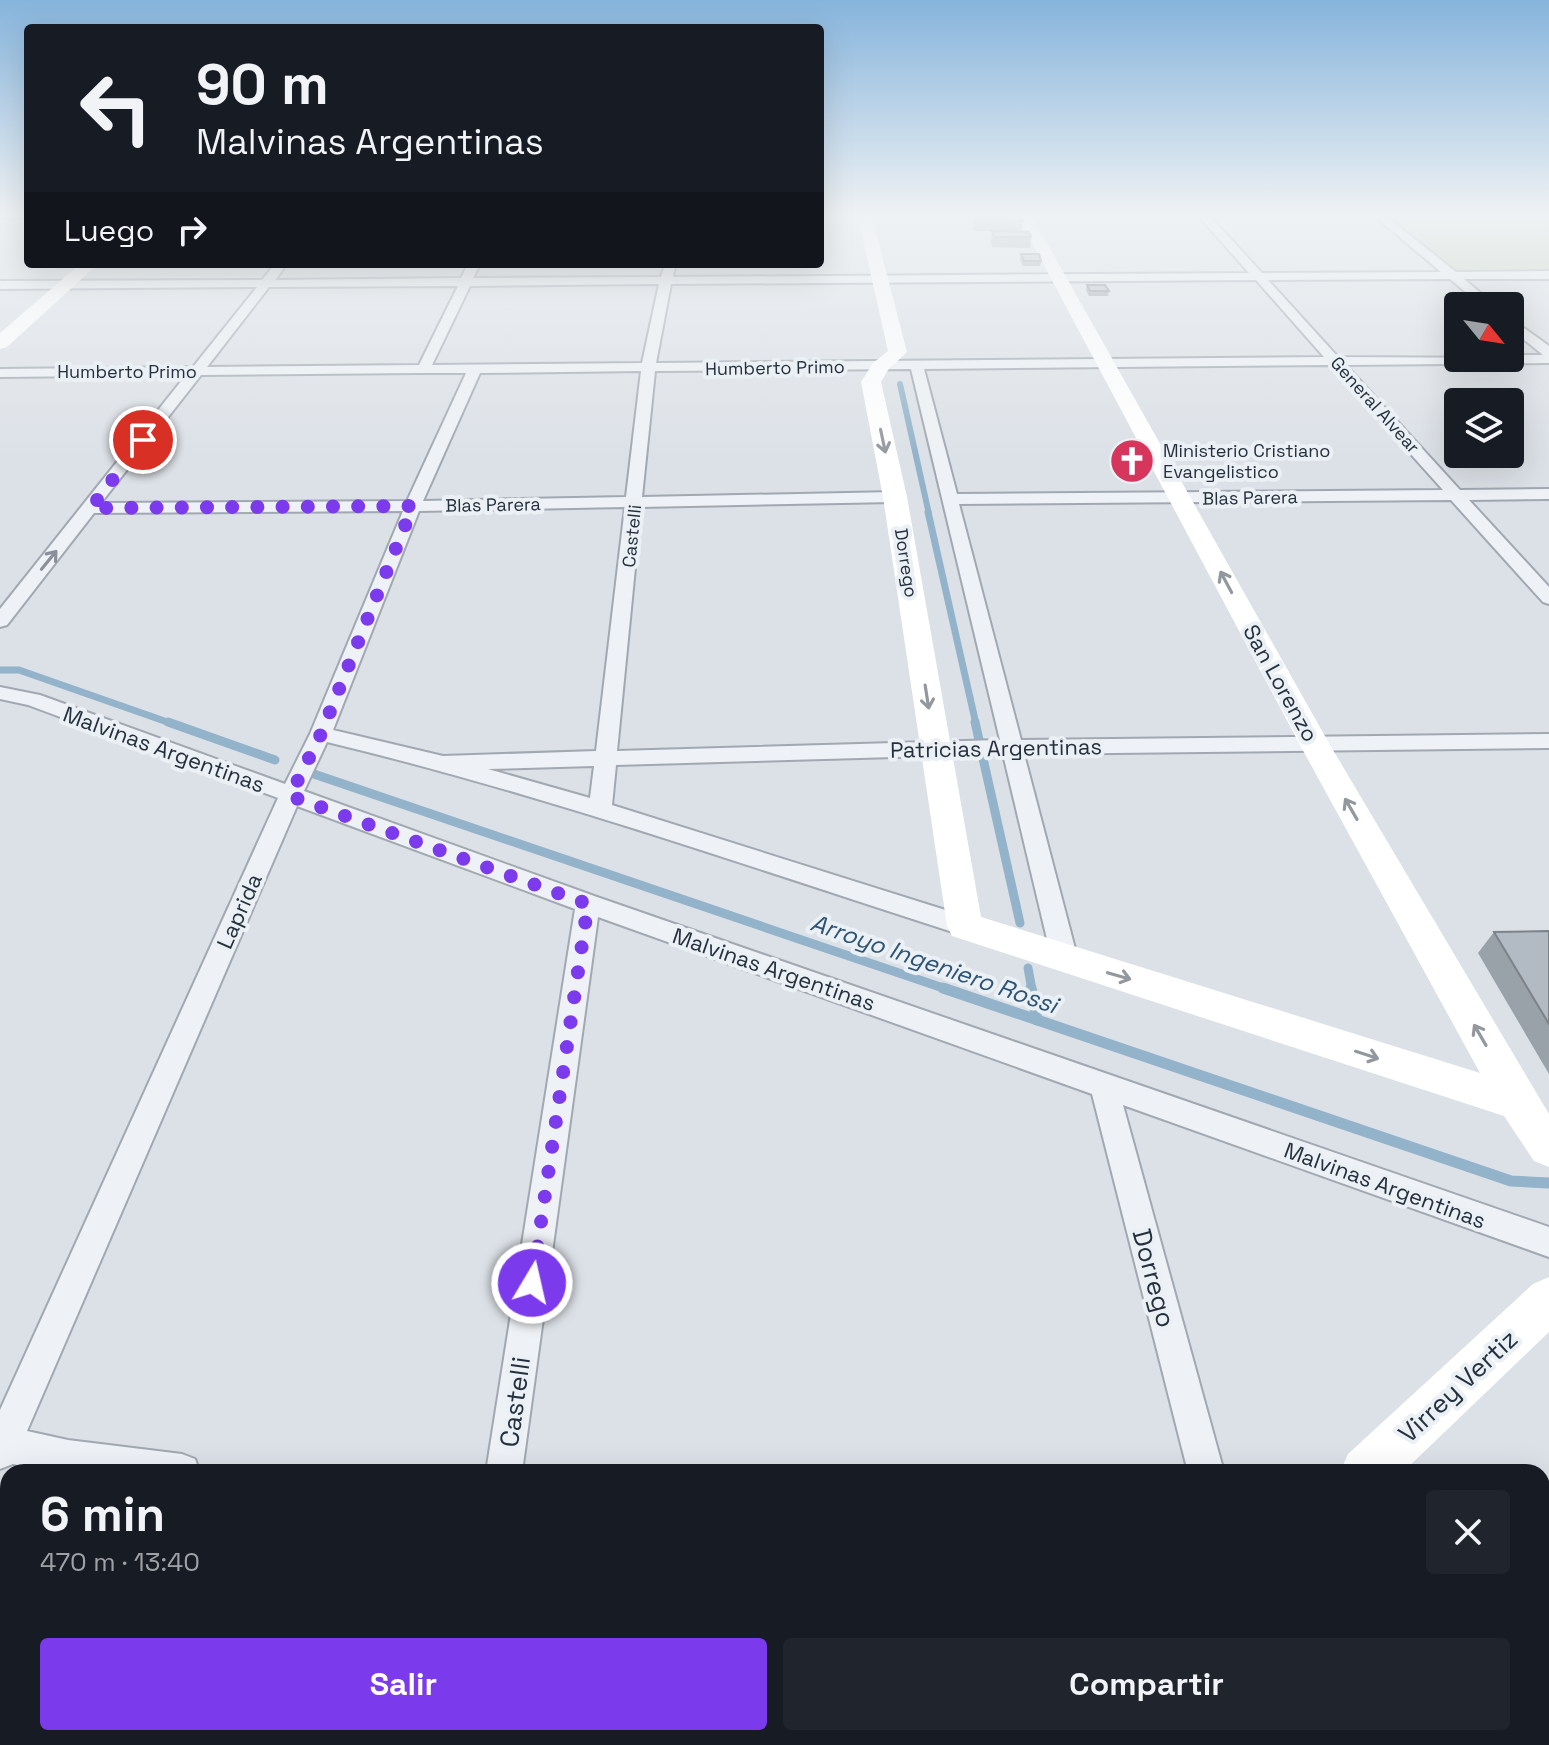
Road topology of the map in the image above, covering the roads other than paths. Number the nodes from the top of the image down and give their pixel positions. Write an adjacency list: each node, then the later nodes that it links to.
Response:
1 (55, 294): 9 (street)
2 (256, 294): 19 (street)
3 (460, 294): 17 (street)
4 (664, 294): 16 (street, Castelli)
5 (883, 294): 14 (street, Dorrego)
6 (1068, 294): 13 (street, San Lorenzo)
7 (1274, 294): 12 (street, General Alvear)
8 (1524, 333): 10 (street)
9 (0, 343)
10 (1549, 353)
11 (1549, 359): 12 (street, Humberto Primo)
12 (1334, 361): 13 (street, Humberto Primo); 22 (street, General Alvear)
13 (1107, 364): 15 (street, Humberto Primo); 25 (street, San Lorenzo)
14 (880, 367): 15 (street, Humberto Primo); 16 (street, Humberto Primo); 23 (street, Dorrego, one-way to 23)
15 (917, 367): 24 (street)
16 (648, 369): 18 (street, Humberto Primo); 26 (street, Castelli)
17 (423, 370): 18 (street, Humberto Primo); 19 (street, Humberto Primo)
18 (474, 370): 27 (street, Laprida)
19 (195, 372): 20 (street, Humberto Primo); 28 (street)
20 (0, 373)
21 (1549, 494): 22 (street, Blas Parera)
22 (1457, 496): 25 (street, Blas Parera); 29 (street, General Alvear)
23 (895, 497): 26 (street, Blas Parera); 35 (street, Dorrego, one-way to 35)
24 (951, 499): 25 (street, Blas Parera); 36 (street)
25 (1181, 499): 34 (street, San Lorenzo, one-way to 25)
26 (635, 502): 27 (street, Blas Parera); 37 (street, Castelli)
27 (413, 506): 28 (street, Blas Parera); 32 (street, Laprida)
28 (91, 508): 30 (street, one-way to 28)
29 (1549, 598)
30 (0, 621)
31 (0, 693): 39 (street, Malvinas Argentinas)
32 (318, 740): 38 (street); 39 (street, Laprida)
33 (1549, 741): 34 (street, Patricias Argentinas)
34 (1315, 745): 36 (street, Patricias Argentinas); 45 (street, San Lorenzo, one-way to 34)
35 (935, 748): 36 (street, Patricias Argentinas); 37 (street, Patricias Argentinas); 42 (street, Dorrego)
36 (1014, 748): 43 (street)
37 (607, 756): 38 (street, Patricias Argentinas); 40 (street, Castelli)
38 (443, 763): 40 (street)
39 (295, 786): 41 (street, Malvinas Argentinas); 48 (street, Laprida)
40 (600, 809): 42 (street)
41 (588, 904): 44 (street, Malvinas Argentinas); 50 (street, Castelli)
42 (965, 926): 43 (street)
43 (1065, 960): 45 (street, one-way to 45)
44 (1103, 1083): 46 (street, Malvinas Argentinas); 51 (street, Dorrego)
45 (1540, 1124)
46 (1549, 1242)
47 (1549, 1300): 52 (street, Virrey Vertiz)
48 (1, 1446): 49 (street)
49 (117, 1464)
50 (505, 1464)
51 (1204, 1464)
52 (1375, 1464)

